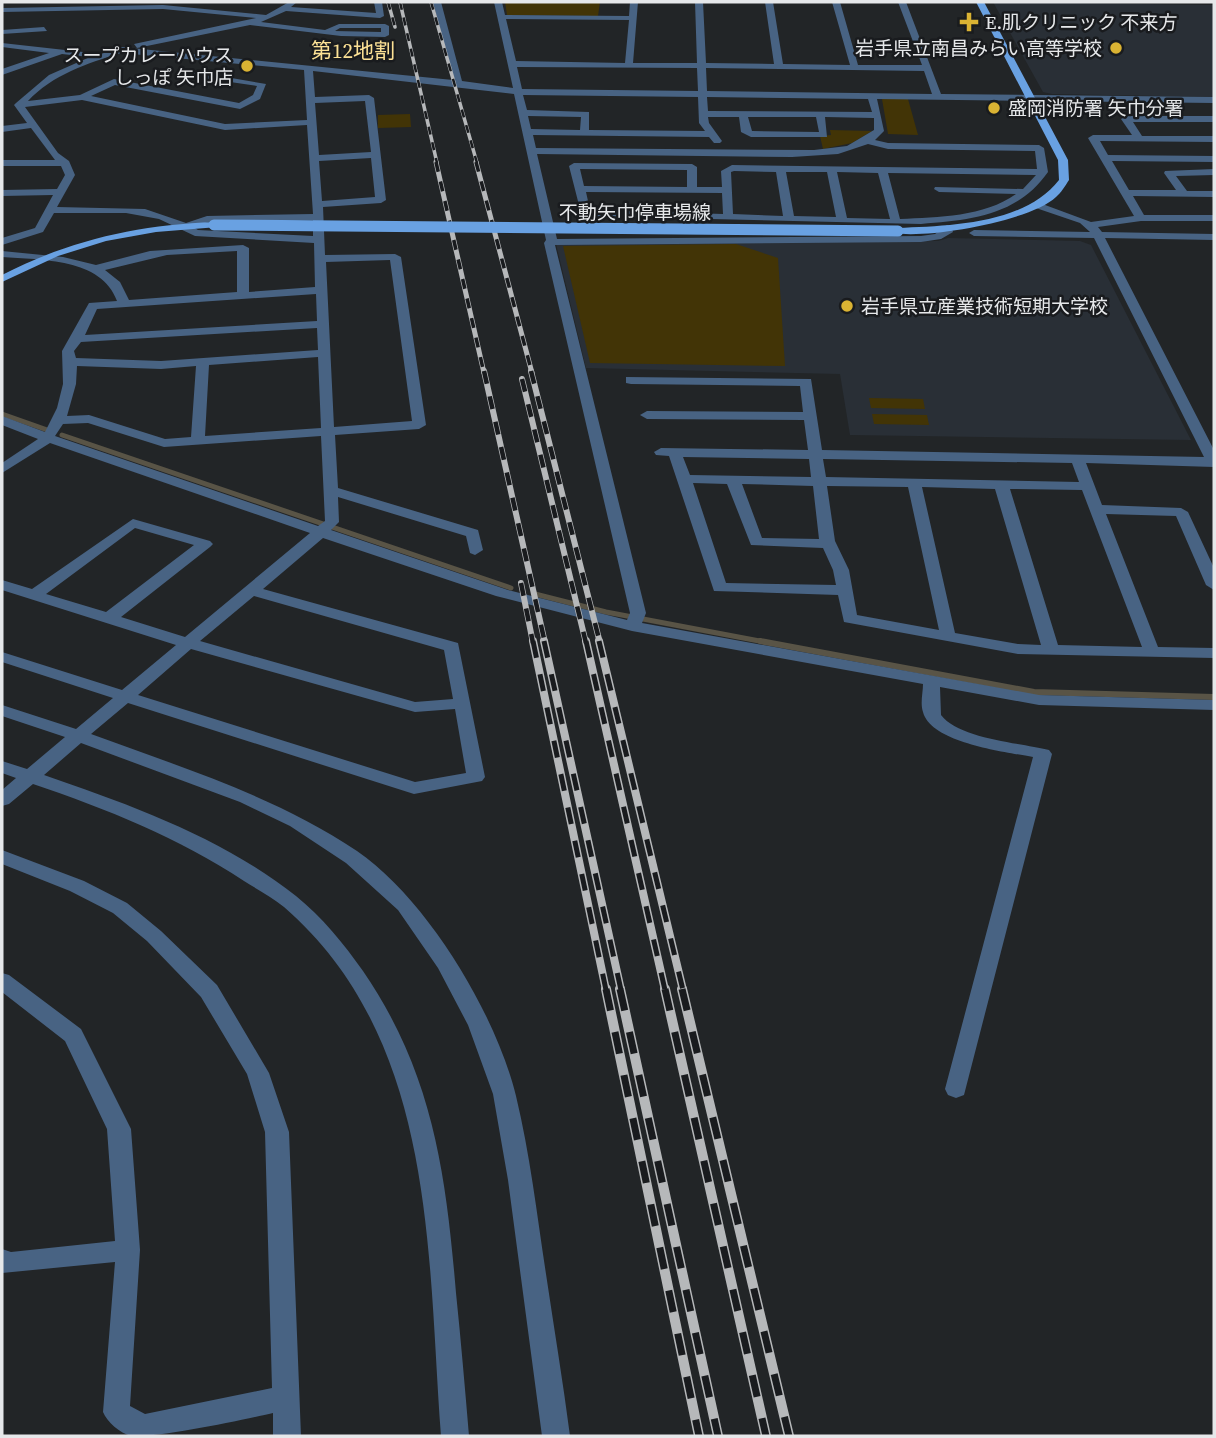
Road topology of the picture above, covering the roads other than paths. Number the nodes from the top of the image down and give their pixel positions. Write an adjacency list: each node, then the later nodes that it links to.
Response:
1 (222, 2): 16 (street)
2 (293, 2): 15 (street)
3 (378, 2): 15 (street)
4 (437, 2): 41 (street)
5 (498, 2): 19 (street)
6 (634, 2): 20 (street)
7 (699, 2): 32 (street)
8 (769, 2): 34 (street)
9 (836, 2): 35 (street)
10 (902, 2): 36 (street)
11 (981, 2): 48 (main road, 不動矢巾停車場線)
12 (165, 4): 13 (street); 16 (street); 17 (street)
13 (101, 5): 14 (street)
14 (2, 6)
15 (284, 9): 18 (street)
16 (204, 10): 18 (street)
17 (154, 14)
18 (265, 17): 21 (street)
19 (500, 17): 20 (street); 30 (street)
20 (634, 18): 31 (street)
21 (247, 23): 24 (street); 26 (street)
22 (44, 29): 23 (street)
23 (2, 32)
24 (326, 32): 24 (street)
25 (2, 45): 27 (street)
26 (121, 50): 28 (street); 29 (street)
27 (63, 51): 29 (street); 37 (street)
28 (215, 58): 33 (street); 38 (street)
29 (100, 61): 51 (street)
30 (512, 64): 31 (street); 43 (street)
31 (629, 65): 32 (street)
32 (702, 66): 34 (street); 44 (street)
33 (308, 67): 41 (street); 49 (street)
34 (779, 67): 35 (street)
35 (855, 68): 36 (street)
36 (926, 68): 47 (street)
37 (2, 72)
38 (185, 73): 40 (street); 42 (street)
39 (125, 74): 42 (street)
40 (175, 77)
41 (458, 84): 43 (street)
42 (150, 88): 46 (street)
43 (520, 92): 44 (street); 52 (street)
44 (701, 94): 45 (street); 53 (street)
45 (872, 96): 47 (street); 56 (street)
46 (82, 97): 51 (street); 58 (street)
47 (938, 97): 48 (street)
48 (1031, 98): 50 (street); 95 (main road, 不動矢巾停車場線)
49 (311, 100): 58 (street); 70 (street)
50 (1214, 100)
51 (17, 107): 59 (street)
52 (525, 113): 61 (street); 62 (street)
53 (702, 114): 54 (street); 63 (street)
54 (743, 114): 55 (street); 55 (street)
55 (820, 115): 56 (street)
56 (878, 115): 66 (street)
57 (1214, 119): 64 (street)
58 (313, 122): 71 (street)
59 (34, 125): 60 (street); 75 (street)
60 (2, 129)
61 (529, 132): 62 (street); 67 (street)
62 (584, 133): 63 (street)
63 (712, 134): 69 (street)
64 (1139, 138): 65 (street); 72 (street)
65 (1214, 139)
66 (867, 141): 69 (street); 82 (street)
67 (534, 151): 68 (street); 112 (street)
68 (631, 152): 69 (street); 76 (street)
69 (720, 153): 78 (street)
70 (376, 155): 71 (street); 94 (street)
71 (315, 158): 94 (street)
72 (1105, 158): 73 (street); 90 (street)
73 (1214, 159)
74 (2, 163): 75 (street)
75 (65, 163): 87 (street)
76 (631, 167): 84 (street); 85 (street)
77 (780, 167): 78 (street); 79 (street); 102 (street)
78 (727, 169): 86 (street)
79 (831, 169): 80 (street); 103 (street)
80 (882, 169): 81 (street); 105 (street)
81 (933, 170): 82 (street); 93 (street)
82 (1043, 172): 89 (street)
83 (1214, 172): 91 (street)
84 (580, 189): 85 (street); 99 (street)
85 (692, 189): 86 (street)
86 (727, 190): 99 (street)
87 (61, 192): 88 (street); 96 (street)
88 (2, 193)
89 (1026, 193): 93 (street); 98 (street)
90 (1126, 193): 91 (street); 100 (street)
91 (1184, 194): 92 (street)
92 (1214, 194)
93 (943, 199): 98 (street)
94 (317, 204): 97 (street)
95 (1037, 205): 106 (main road, 不動矢巾停車場線); 107 (street)
96 (51, 209): 104 (street); 111 (street)
97 (317, 217): 104 (street); 110 (street)
98 (957, 217): 105 (street)
99 (728, 218): 102 (street)
100 (1141, 218): 101 (street); 107 (street)
101 (1214, 218)
102 (789, 219): 103 (street)
103 (842, 221): 105 (street)
104 (186, 226): 105 (main road, 不動矢巾停車場線, bridge); 110 (street); 114 (main road, 不動矢巾停車場線)
105 (897, 227): 106 (main road, 不動矢巾停車場線)
106 (947, 228): 112 (street)
107 (1095, 230): 108 (street); 109 (street); 135 (street)
108 (974, 233)
109 (1214, 237)
110 (318, 240): 115 (street)
111 (2, 242)
112 (552, 242): 154 (street)
113 (2, 254): 114 (street)
114 (43, 256): 116 (street); 117 (main road, 不動矢巾停車場線)
115 (319, 259): 118 (street); 131 (street)
116 (93, 270): 119 (street); 120 (street)
117 (2, 279)
118 (320, 290): 119 (street); 121 (street)
119 (243, 296): 120 (street)
120 (124, 304): 122 (street)
121 (321, 324): 122 (street); 123 (street)
122 (77, 340): 124 (street)
123 (323, 353): 125 (street); 131 (street)
124 (72, 362): 125 (street); 130 (street)
125 (203, 362): 132 (street)
126 (631, 380): 128 (street)
127 (647, 415): 128 (street)
128 (810, 416): 133 (street)
129 (2, 421): 130 (street)
130 (51, 430): 132 (street); 136 (street); 145 (street)
131 (327, 430): 132 (street); 143 (street)
132 (198, 440)
133 (815, 454): 134 (street); 137 (street); 139 (street)
134 (1077, 459): 135 (street); 142 (street)
135 (1214, 462)
136 (2, 469)
137 (683, 479): 138 (street); 151 (street)
138 (733, 480): 139 (street); 146 (street)
139 (819, 481): 140 (street); 146 (street)
140 (914, 483): 141 (street); 155 (street)
141 (1002, 484): 142 (street); 157 (street)
142 (1087, 486): 144 (street)
143 (330, 490): 145 (street); 147 (street)
144 (1097, 509): 148 (street); 158 (street)
145 (324, 528): 150 (street); 154 (street)
146 (828, 544): 151 (street)
147 (475, 550)
148 (1214, 584)
149 (2, 585): 152 (street)
150 (250, 590): 156 (street); 163 (street)
151 (844, 590): 155 (street)
152 (34, 595): 153 (street); 153 (street)
153 (109, 618): 156 (street)
154 (635, 620): 161 (street)
155 (948, 636): 157 (street)
156 (188, 643): 162 (street); 163 (street)
157 (1051, 650): 158 (street)
158 (1152, 652): 159 (street)
159 (1214, 653)
160 (2, 657): 162 (street)
161 (932, 682): 164 (street); 172 (street)
162 (124, 695): 163 (street); 166 (street)
163 (462, 703)
164 (1214, 705)
165 (2, 710): 166 (street)
166 (80, 736): 168 (street); 178 (street)
167 (2, 767): 168 (street)
168 (30, 777): 169 (street); 177 (street)
169 (2, 800)
170 (2, 857): 175 (street)
171 (2, 981): 173 (street)
172 (956, 1089)
173 (128, 1250): 174 (street); 175 (street)
174 (2, 1260)
175 (286, 1398): 176 (street)
176 (287, 1436)
177 (455, 1436)
178 (556, 1436)

